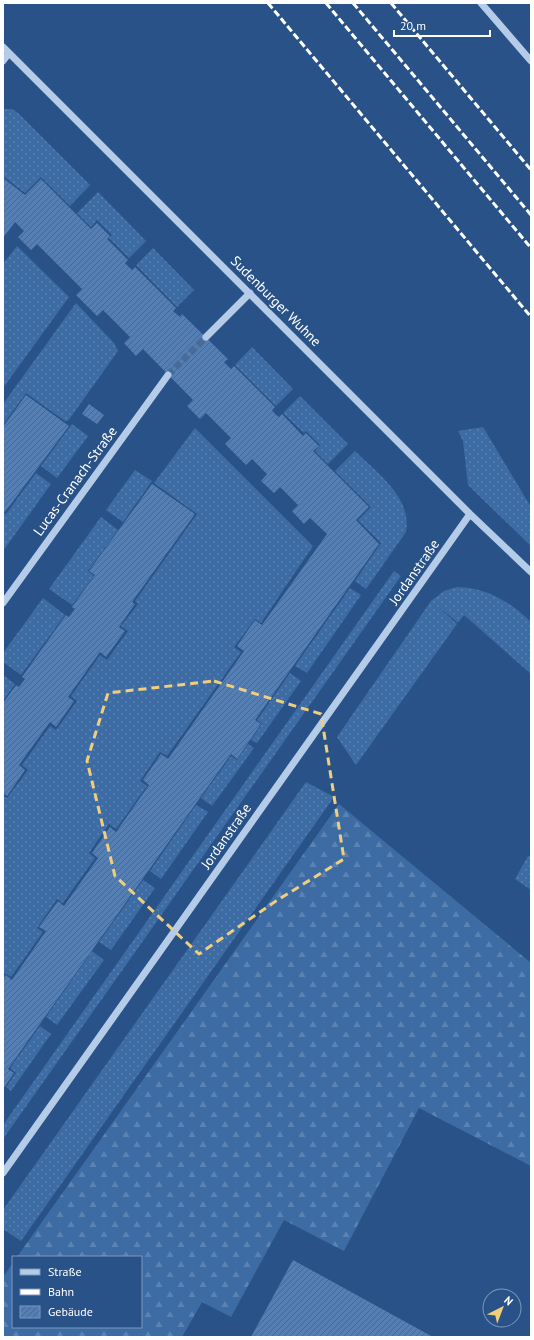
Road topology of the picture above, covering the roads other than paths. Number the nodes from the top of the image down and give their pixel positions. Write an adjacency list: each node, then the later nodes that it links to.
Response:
1 (481, 3): 5 (street)
2 (3, 47): 3 (street, Sudenburger Wuhne)
3 (9, 53): 4 (street); 6 (street, Sudenburger Wuhne)
4 (3, 61)
5 (531, 61)
6 (250, 293): 7 (street); 9 (street, Sudenburger Wuhne)
7 (206, 337)
8 (168, 375): 11 (street, Lucas-Cranach-Straße)
9 (470, 514): 10 (street, Sudenburger Wuhne); 12 (street, Jordanstraße)
10 (531, 572)
11 (3, 602)
12 (3, 1173)

